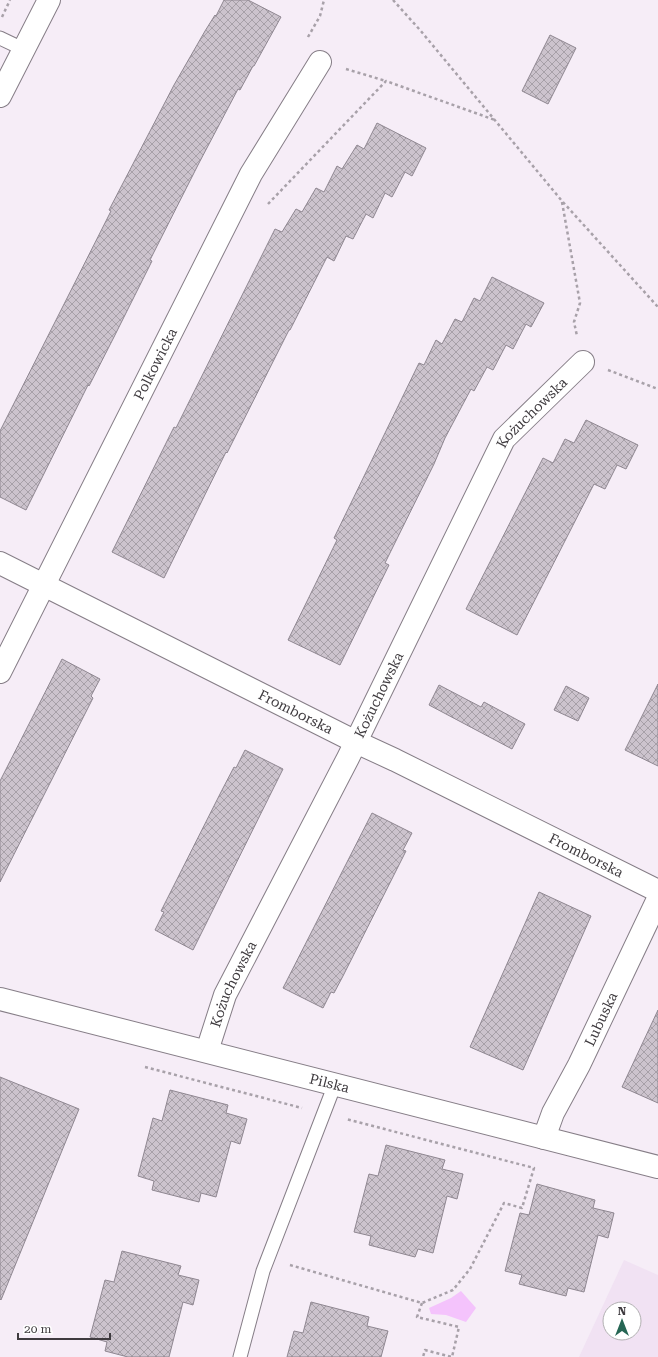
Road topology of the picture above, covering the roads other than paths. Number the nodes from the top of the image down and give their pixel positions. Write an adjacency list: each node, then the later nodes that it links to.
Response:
1 (49, 0): 3 (street)
2 (0, 38): 3 (lane)
3 (24, 49): 5 (street)
4 (320, 62): 8 (street, Polkowicka)
5 (0, 96)
6 (583, 362): 10 (street, Kożuchowska)
7 (0, 563): 8 (street, Fromborska)
8 (44, 584): 9 (street, Polkowicka); 10 (street, Fromborska)
9 (0, 672)
10 (356, 742): 11 (street, Fromborska); 14 (street, Kożuchowska)
11 (658, 891)
12 (658, 899): 16 (street, Lubuska)
13 (0, 999): 14 (street, Pilska)
14 (207, 1051): 15 (street, Pilska)
15 (335, 1084): 16 (street, Pilska); 18 (lane)
16 (544, 1138): 17 (street, Pilska)
17 (658, 1167)
18 (240, 1357)

